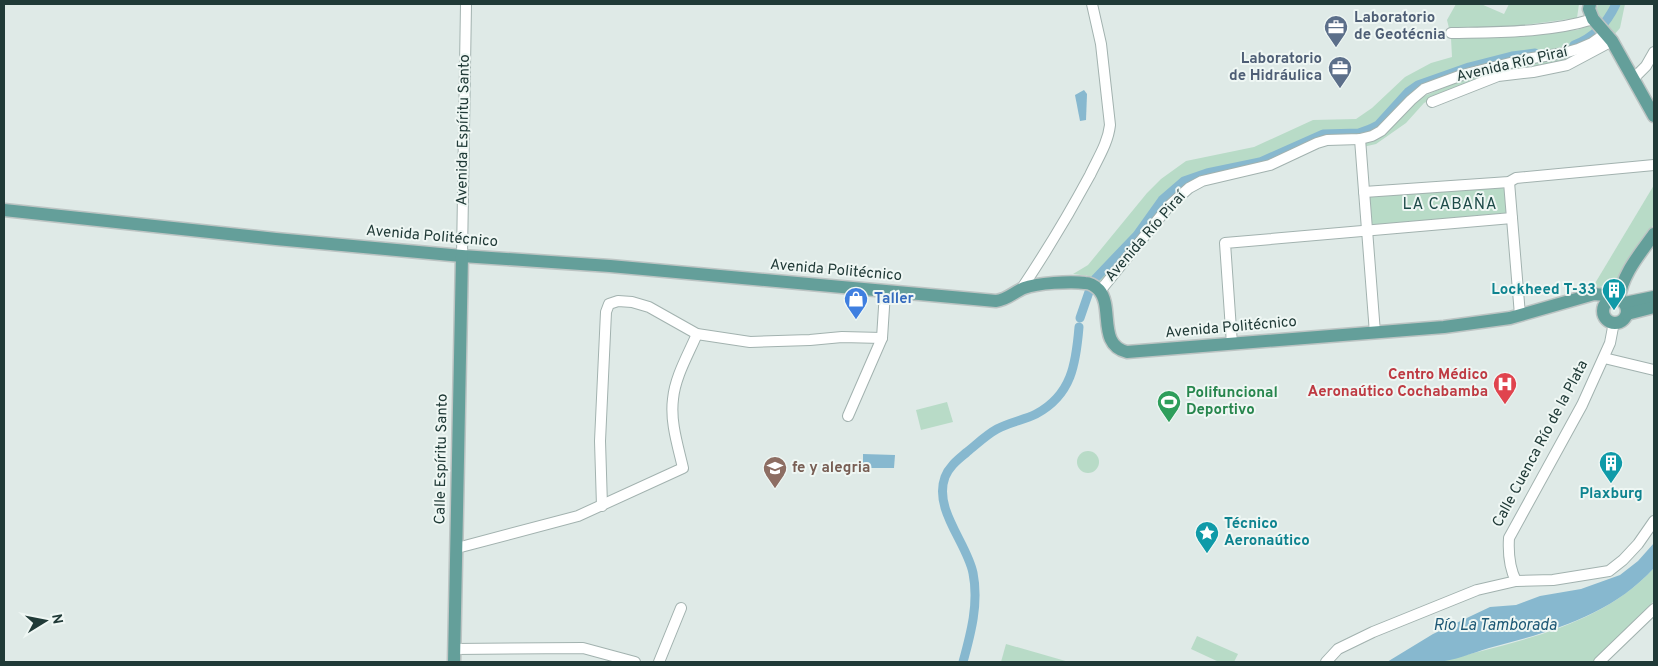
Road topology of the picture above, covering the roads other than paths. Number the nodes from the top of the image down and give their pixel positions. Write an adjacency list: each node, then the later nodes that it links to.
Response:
1 (466, 4): 18 (street, Avenida Espíritu Santo)
2 (1092, 4): 20 (street)
3 (1590, 4): 4 (main road)
4 (1602, 29): 5 (street); 7 (main road); 8 (street); 10 (street, Avenida Río Piraí)
5 (1451, 33)
6 (1654, 52): 7 (street)
7 (1634, 78): 9 (main road)
8 (1432, 102)
9 (1654, 116)
10 (1360, 139): 13 (street); 19 (street, Avenida Río Piraí)
11 (1654, 165): 12 (street)
12 (1508, 182): 13 (street); 15 (street)
13 (1364, 192): 16 (street)
14 (4, 210): 18 (main road, Avenida Politécnico)
15 (1512, 218): 16 (street); 25 (street)
16 (1367, 231): 27 (street); 30 (street)
17 (1654, 234): 23 (main road)
18 (462, 256): 21 (main road, Avenida Politécnico); 36 (main road, Calle Espíritu Santo)
19 (1094, 287): 20 (main road, Avenida Politécnico); 30 (main road, Avenida Politécnico)
20 (1022, 288): 21 (main road, Avenida Politécnico)
21 (885, 292): 29 (street)
22 (1654, 297): 23 (main road, Avenida Politécnico)
23 (1620, 304): 24 (main road, Avenida Politécnico); 25 (main road, Avenida Politécnico); 26 (main road); 26 (main road)
24 (1654, 307)
25 (1520, 315): 27 (main road, Avenida Politécnico)
26 (1614, 322): 31 (street, Calle Cuenca Río de la Plata)
27 (1375, 333): 30 (main road, Avenida Politécnico)
28 (697, 334): 29 (street); 34 (street); 34 (street)
29 (882, 338): 33 (street)
30 (1232, 344)
31 (1604, 358): 32 (street); 37 (street, Calle Cuenca Río de la Plata)
32 (1654, 370)
33 (848, 416)
34 (602, 506): 36 (street)
35 (1654, 521): 37 (street)
36 (457, 548): 40 (main road, Calle Espíritu Santo)
37 (1516, 581): 43 (street)
38 (681, 608): 42 (street)
39 (1654, 609): 44 (street)
40 (454, 656): 41 (street)
41 (635, 662)
42 (659, 662)
43 (1326, 662)
44 (1599, 662)

